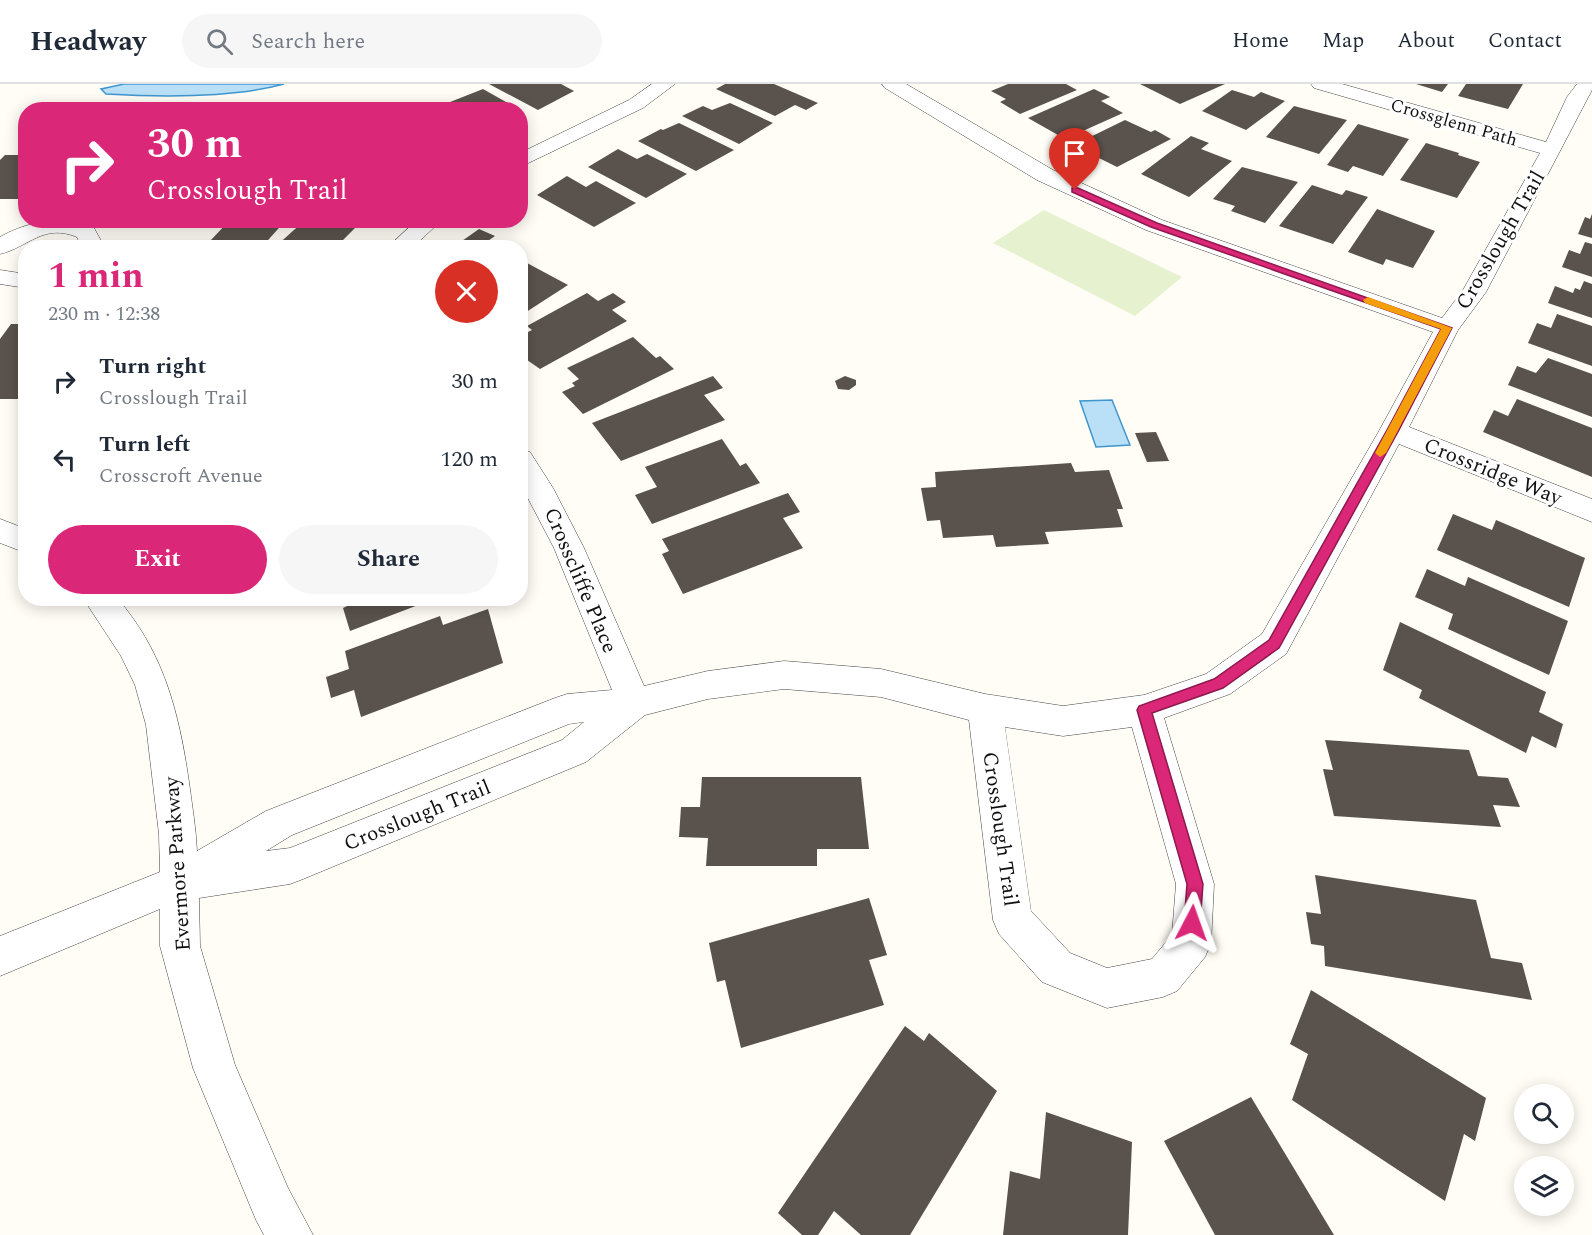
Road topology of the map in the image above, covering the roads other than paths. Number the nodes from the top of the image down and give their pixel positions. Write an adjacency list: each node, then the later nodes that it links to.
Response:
1 (665, 84): 6 (street)
2 (892, 84): 15 (street)
3 (1321, 84): 5 (street, Crossglenn Path)
4 (1587, 84): 5 (street, Crosslough Trail)
5 (1552, 150): 15 (street, Crosslough Trail)
6 (528, 157)
7 (41, 228): 12 (street)
8 (72, 228): 10 (street)
9 (422, 228): 11 (street)
10 (90, 240)
11 (407, 240)
12 (0, 247)
13 (0, 278): 14 (street)
14 (18, 280)
15 (1447, 328): 16 (street, Crosslough Trail)
16 (1393, 430): 18 (street, Crossridge Way); 24 (street, Crosslough Trail)
17 (528, 471): 22 (street, Crosscliffe Place)
18 (1592, 511)
19 (0, 530): 20 (street)
20 (18, 538)
21 (105, 606): 25 (street, Evermore Parkway)
22 (635, 703): 23 (street, Crosslough Trail); 25 (street, Crosslough Trail)
23 (985, 709): 24 (street, Crosslough Trail); 24 (street, Crosslough Trail)
24 (1144, 710)
25 (180, 882): 26 (street, Crosslough Trail); 27 (street, Evermore Parkway)
26 (0, 956)
27 (290, 1235)

